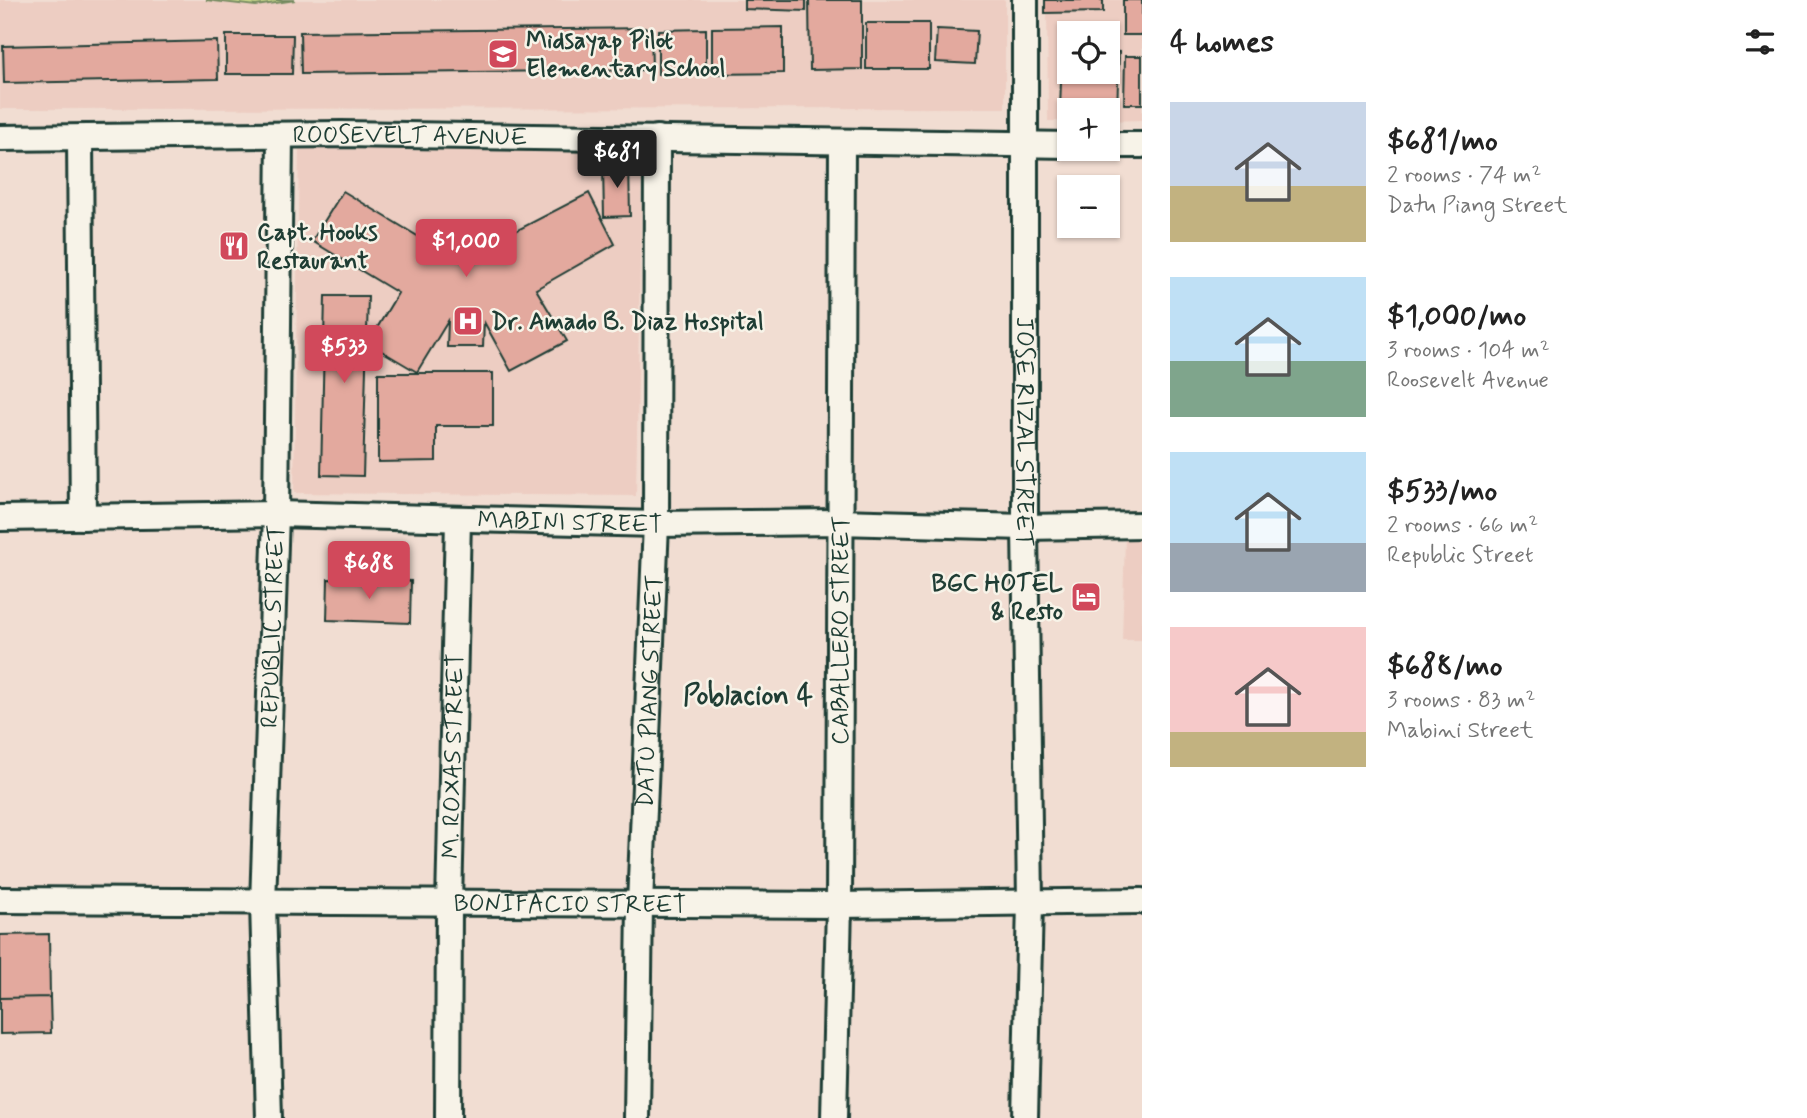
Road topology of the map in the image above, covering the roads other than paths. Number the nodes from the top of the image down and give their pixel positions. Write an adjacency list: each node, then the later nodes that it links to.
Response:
1 (1025, 0): 7 (street, JOSE RIZAL STREET)
2 (280, 135): 4 (street, ROOSEVELT AVENUE); 5 (street, ROOSEVELT AVENUE); 11 (street, REPUBLIC STREET)
3 (0, 138): 5 (street, ROOSEVELT AVENUE)
4 (657, 138): 6 (street, ROOSEVELT AVENUE); 16 (street, DATU PIANG STREET)
5 (80, 139): 13 (street)
6 (842, 143): 7 (street, ROOSEVELT AVENUE); 15 (street, CABALLERO STREET)
7 (1026, 145): 8 (street, ROOSEVELT AVENUE); 18 (street, JOSE RIZAL STREET)
8 (1057, 145)
9 (1120, 145): 10 (street)
10 (1142, 145)
11 (276, 514): 13 (street, MABINI STREET); 14 (street, MABINI STREET); 22 (street, REPUBLIC STREET)
12 (0, 517): 13 (street, MABINI STREET)
13 (83, 517)
14 (458, 520): 16 (street, MABINI STREET); 23 (street, M. ROXAS STREET)
15 (838, 522): 16 (street, MABINI STREET); 18 (street, MABINI STREET); 25 (street, CABALLERO STREET)
16 (656, 524): 24 (street, DATU PIANG STREET)
17 (1142, 525): 18 (street, MABINI STREET)
18 (1025, 527): 21 (street, JOSE RIZAL STREET)
19 (0, 900): 22 (street, BONIFACIO STREET)
20 (1142, 901): 21 (street, BONIFACIO STREET)
21 (1030, 902): 25 (street, BONIFACIO STREET); 30 (street, JOSE RIZAL STREET)
22 (263, 904): 23 (street, BONIFACIO STREET); 26 (street, REPUBLIC STREET)
23 (449, 904): 24 (street, BONIFACIO STREET); 27 (street, M. ROXAS STREET)
24 (640, 904): 25 (street, BONIFACIO STREET); 28 (street, DATU PIANG STREET)
25 (839, 905): 29 (street, CABALLERO STREET)
26 (269, 1118)
27 (448, 1118)
28 (637, 1118)
29 (834, 1118)
30 (1026, 1118)

